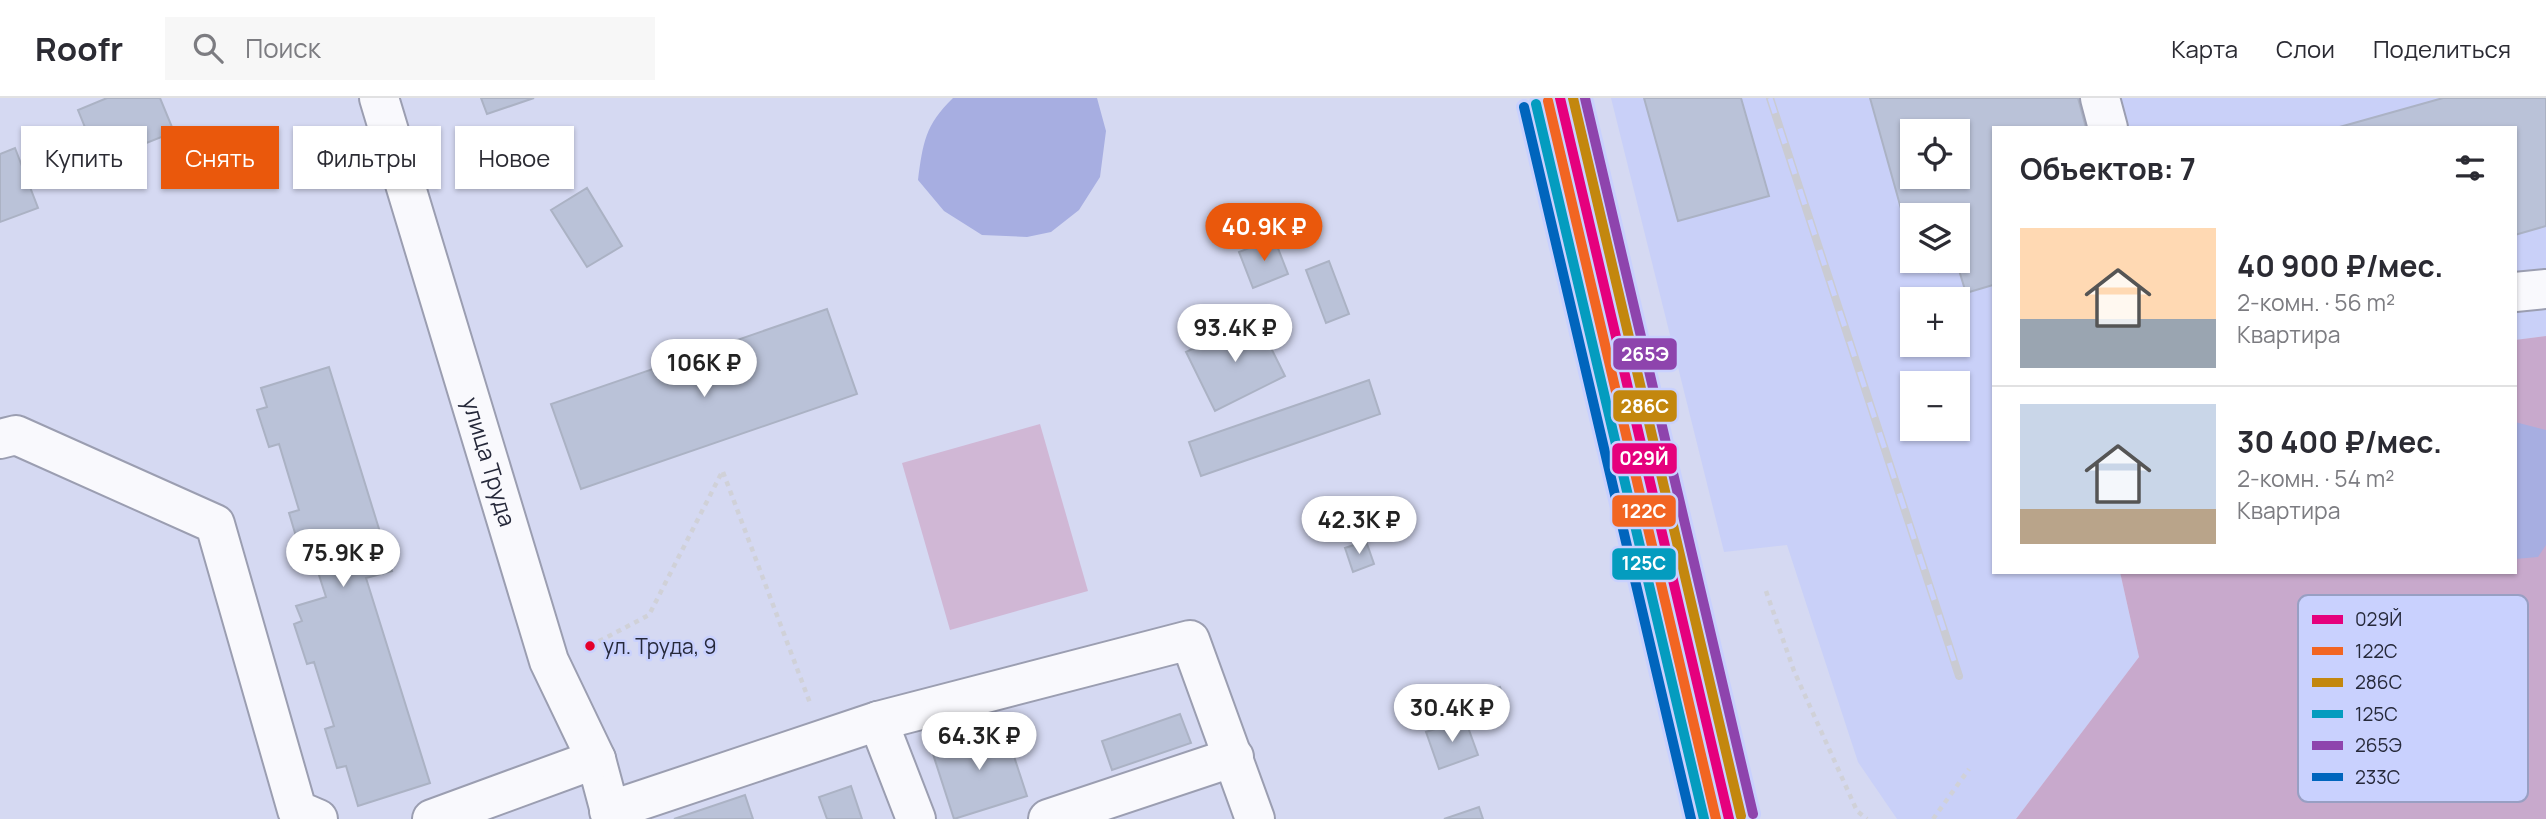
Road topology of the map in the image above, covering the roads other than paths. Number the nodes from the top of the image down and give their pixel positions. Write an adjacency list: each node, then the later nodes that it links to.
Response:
1 (379, 98): 9 (street, улица Труда)
2 (2100, 98): 3 (street)
3 (2107, 126)
4 (2546, 289): 5 (street)
5 (2517, 292)
6 (0, 439): 12 (street)
7 (877, 721): 8 (street); 10 (street); 14 (street)
8 (1234, 757): 11 (street); 15 (street)
9 (596, 759): 10 (street, улица Труда); 13 (street)
10 (610, 815)
11 (1072, 815)
12 (318, 819)
13 (432, 819)
14 (916, 819)
15 (1255, 819)

